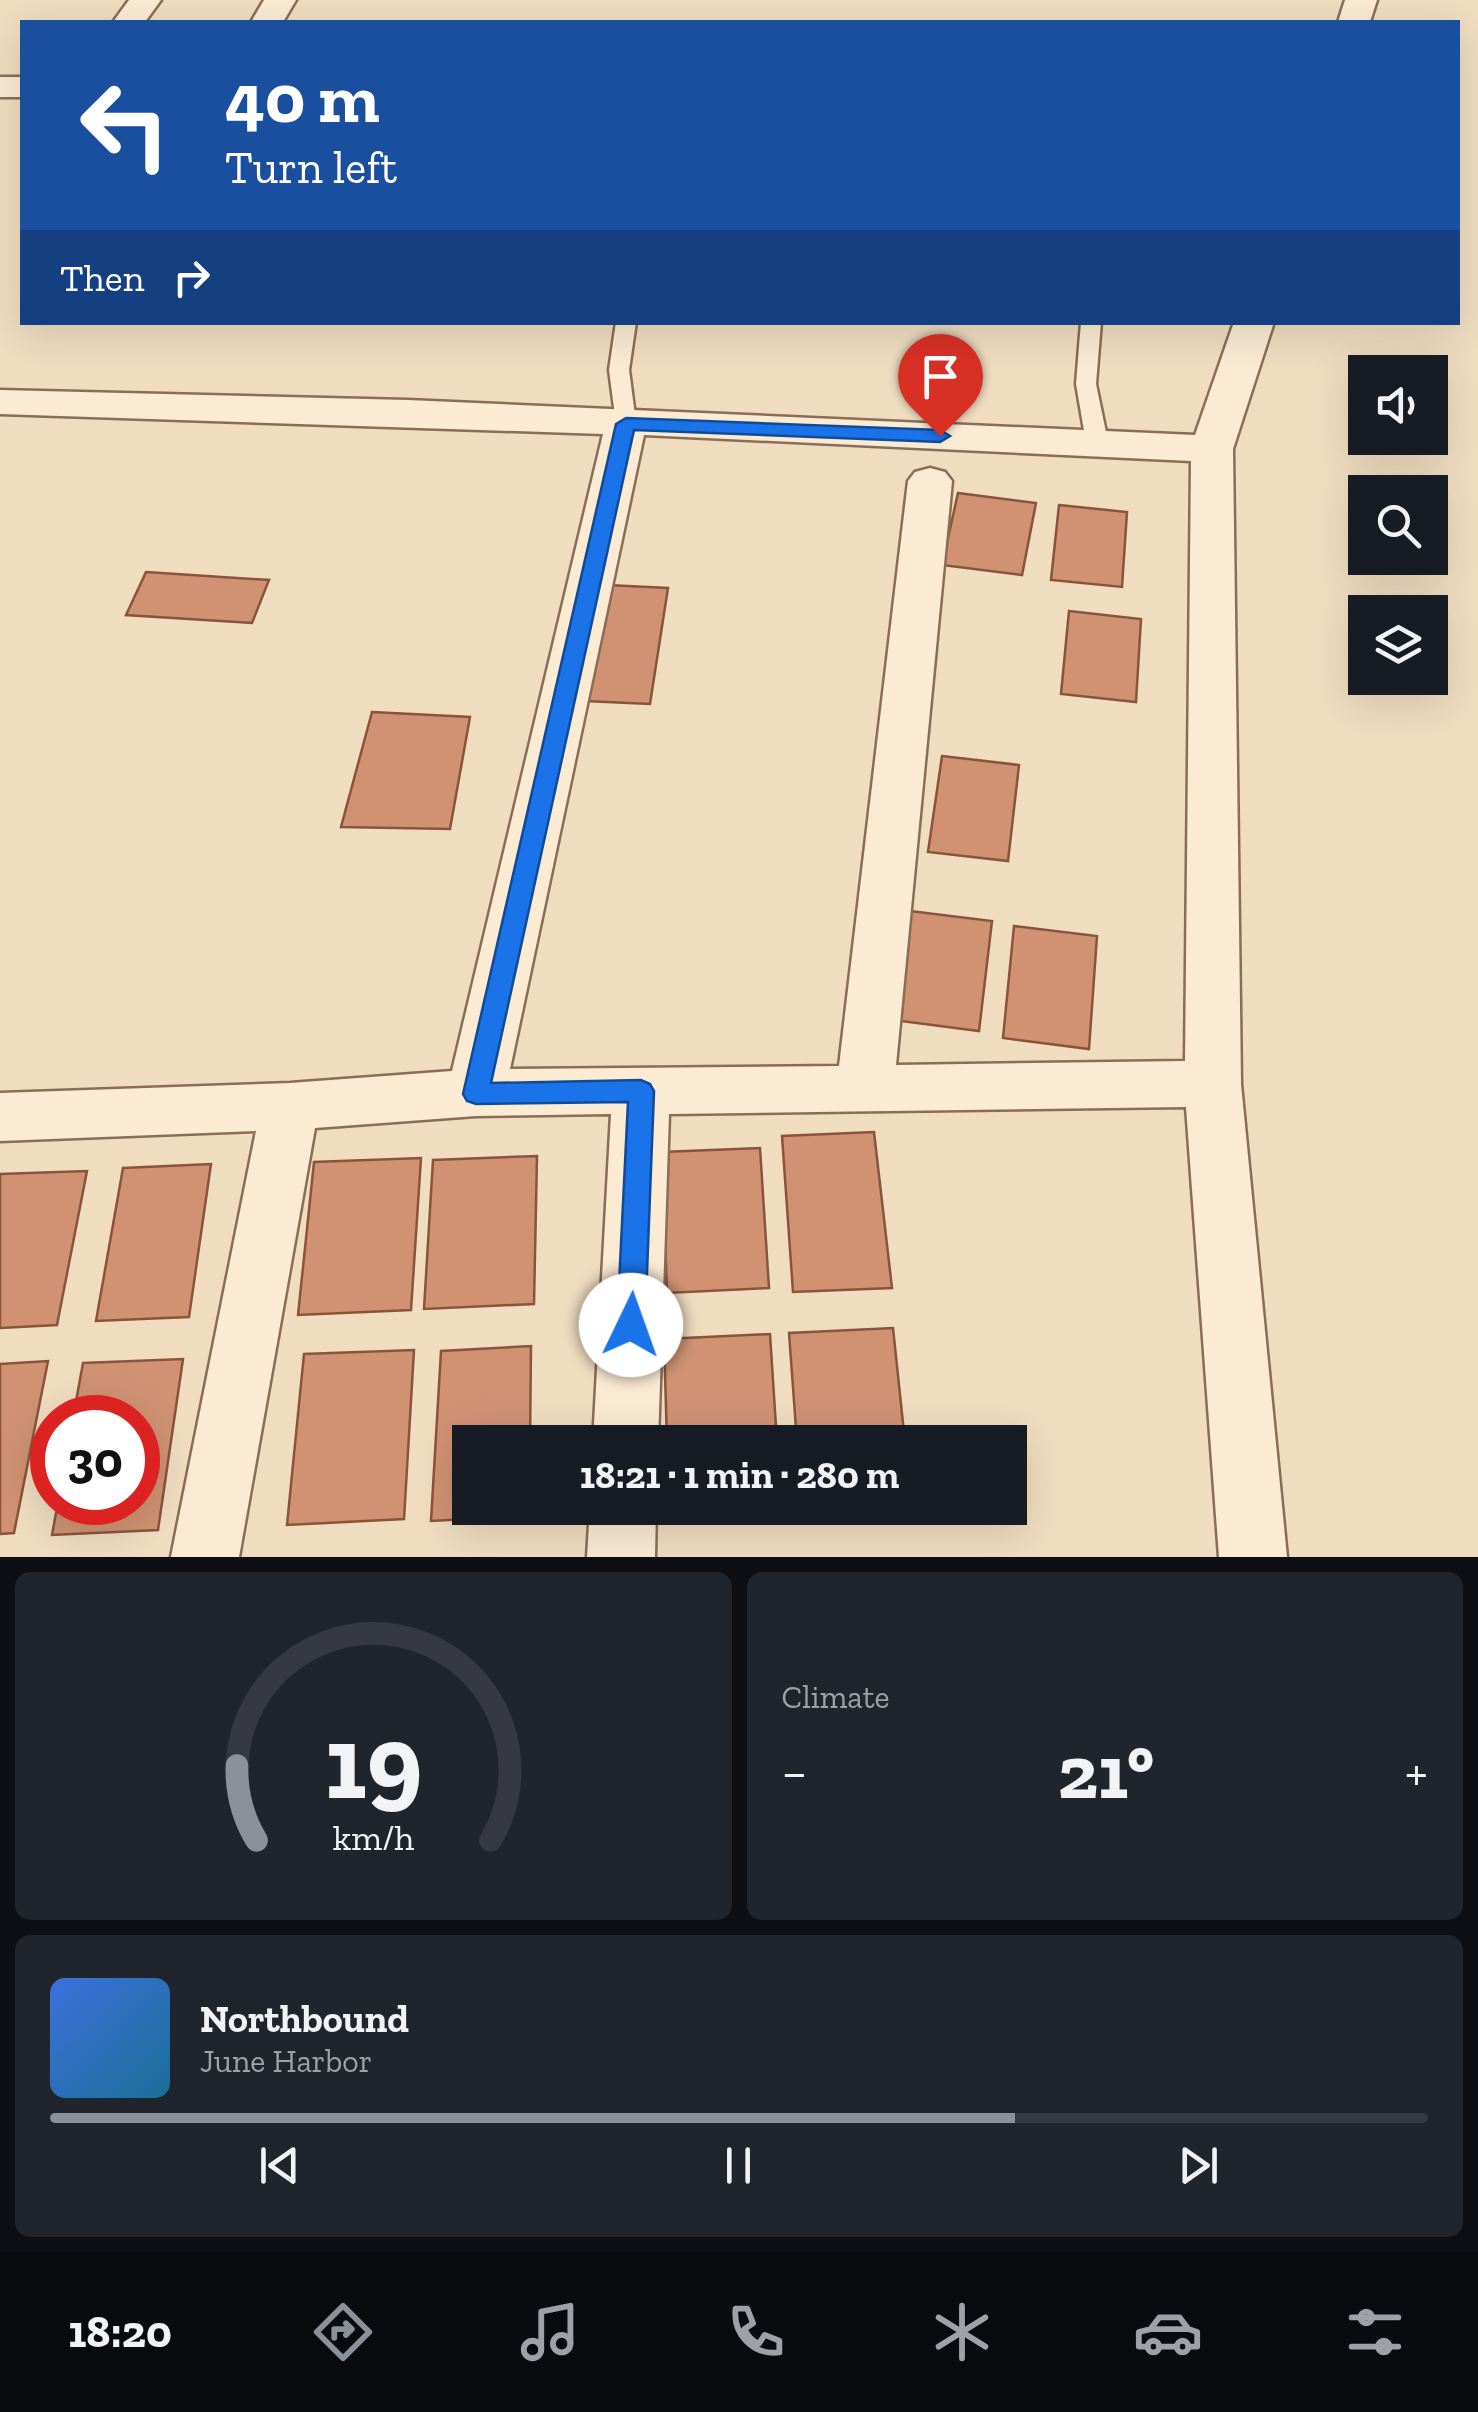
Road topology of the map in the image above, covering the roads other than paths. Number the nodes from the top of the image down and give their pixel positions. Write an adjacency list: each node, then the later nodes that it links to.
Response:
1 (626, 325): 5 (lane)
2 (1091, 325): 6 (lane)
3 (1253, 325): 7 (street)
4 (0, 402): 5 (street)
5 (626, 424): 6 (street); 12 (street)
6 (1097, 442): 7 (street)
7 (1212, 449): 9 (street)
8 (930, 481): 10 (street)
9 (1213, 1084): 10 (street); 19 (street)
10 (864, 1088): 11 (street)
11 (641, 1091): 12 (street); 15 (street)
12 (476, 1094): 13 (street)
13 (290, 1106): 14 (street); 17 (street)
14 (0, 1117)
15 (627, 1425)
16 (623, 1525): 18 (street)
17 (206, 1557)
18 (621, 1557)
19 (1253, 1557)

